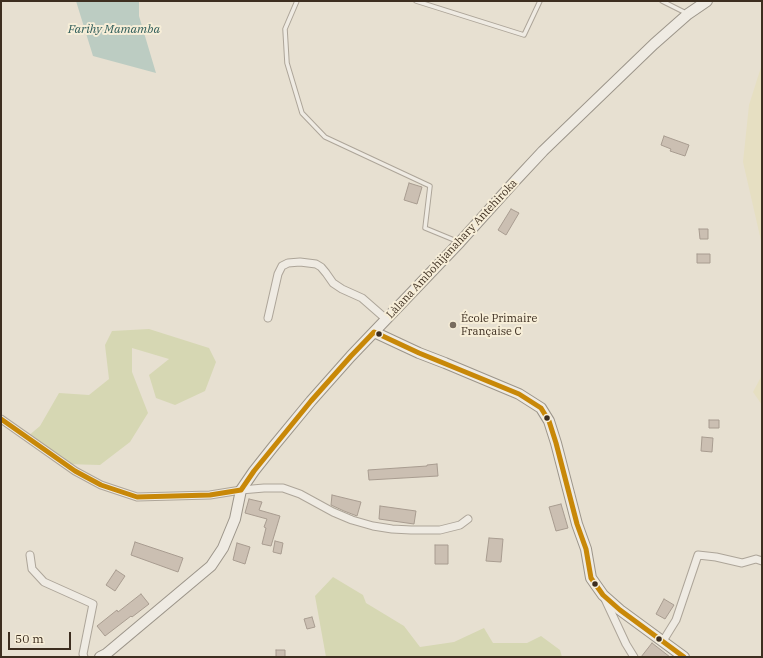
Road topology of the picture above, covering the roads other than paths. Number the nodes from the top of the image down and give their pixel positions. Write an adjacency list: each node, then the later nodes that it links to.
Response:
1 (297, 1): 7 (lane)
2 (416, 1): 3 (lane)
3 (540, 1)
4 (662, 1): 6 (lane)
5 (707, 1): 6 (street, Làlana Ambohijanahary Antehiroka)
6 (688, 14): 7 (street, Làlana Ambohijanahary Antehiroka)
7 (460, 242): 9 (street, Làlana Ambohijanahary Antehiroka)
8 (268, 318): 9 (street)
9 (386, 319): 10 (street, Làlana Ambohijanahary Antehiroka)
10 (374, 332): 12 (street, Làlana Ambohijanahary Antehiroka); 16 (street)
11 (1, 419): 12 (street)
12 (241, 490): 13 (street); 19 (street, Làlana Ambohijanahary Antehiroka)
13 (468, 520)
14 (30, 555): 18 (street)
15 (762, 561): 17 (street)
16 (603, 595): 17 (street); 20 (street)
17 (663, 641): 21 (street)
18 (84, 657)
19 (100, 657)
20 (634, 657)
21 (684, 657)

